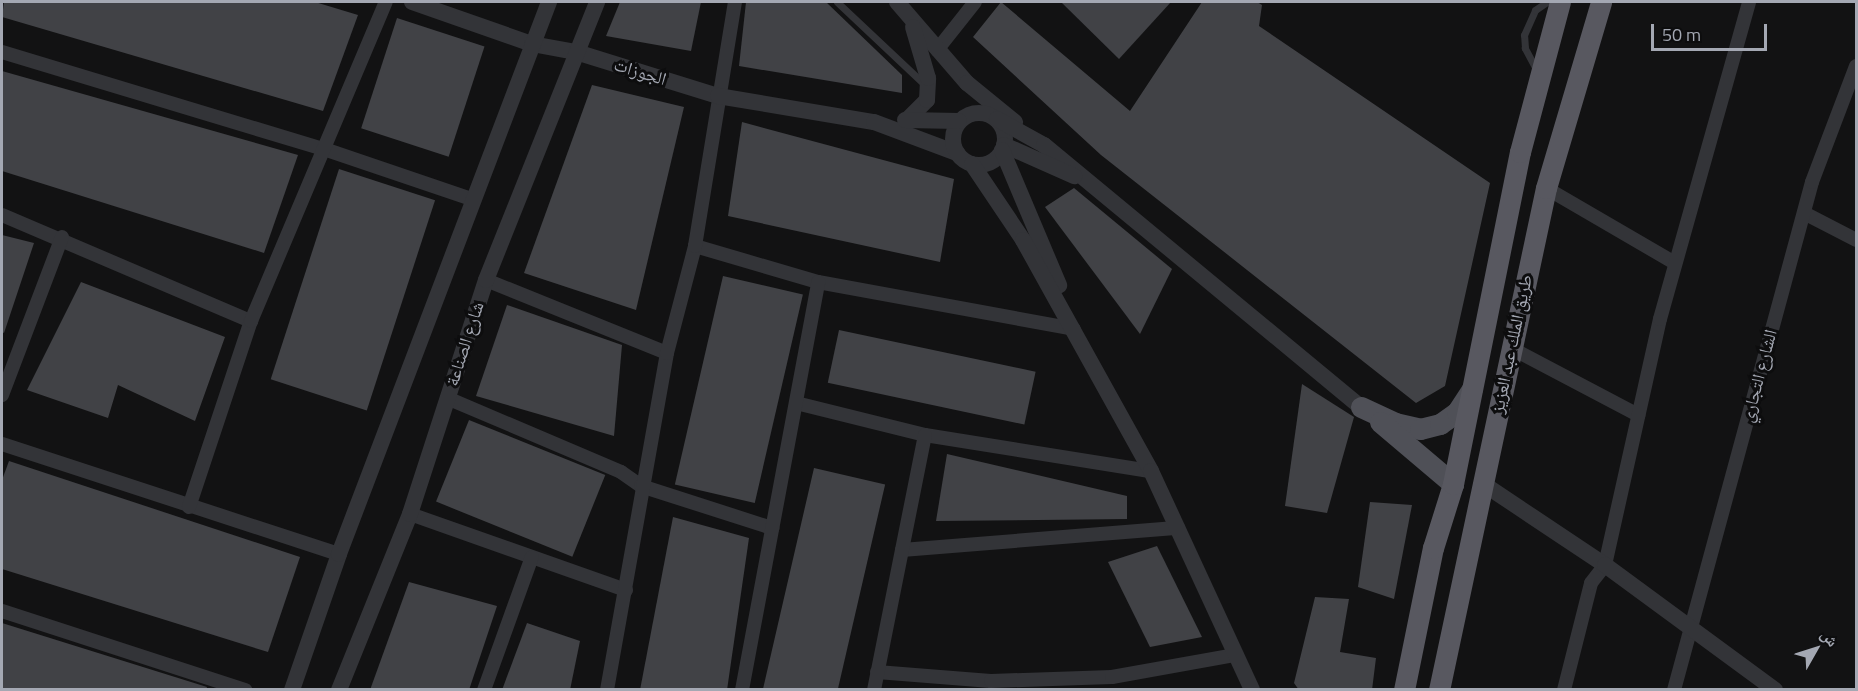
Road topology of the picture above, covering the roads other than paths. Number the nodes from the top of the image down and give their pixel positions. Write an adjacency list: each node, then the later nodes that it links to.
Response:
1 (386, 2): 29 (street)
2 (412, 2): 14 (street, الجوزات)
3 (549, 2): 14 (street)
4 (597, 2): 17 (street, شارع الصناعة)
5 (735, 2): 22 (street)
6 (837, 2): 21 (lane)
7 (897, 2): 13 (street)
8 (975, 2): 15 (street)
9 (1547, 2): 19 (lane)
10 (1560, 2): 19 (highway, طريق الملك عبد العزيز)
11 (1600, 2): 33 (highway, طريق الملك عبد العزيز)
12 (1749, 2): 40 (street)
13 (912, 23): 15 (street); 21 (street)
14 (532, 44): 17 (street, الجوزات); 34 (street)
15 (937, 50): 20 (street)
16 (2, 52): 29 (street)
17 (576, 52): 22 (street, الجوزات); 41 (street, شارع الصناعة)
18 (1857, 66): 35 (street, الشارع التجاري)
19 (1540, 75): 47 (highway, طريق الملك عبد العزيز)
20 (967, 83): 23 (street); 27 (street)
21 (928, 87): 24 (street)
22 (718, 96): 26 (street, الجوزات); 39 (street)
23 (993, 117): 25 (street); 27 (street); 28 (street)
24 (908, 119): 25 (street); 26 (street)
25 (959, 121): 30 (street)
26 (874, 122): 30 (street)
27 (1044, 145): 32 (street)
28 (1003, 148): 31 (street); 32 (street); 44 (street)
29 (324, 149): 34 (street); 43 (street)
30 (957, 153): 31 (street)
31 (972, 164): 44 (street)
32 (1096, 187): 51 (street)
33 (1546, 188): 40 (street); 45 (highway, طريق الملك عبد العزيز)
34 (472, 199): 64 (street)
35 (1804, 213): 38 (street); 69 (street, الشارع التجاري)
36 (2, 215): 37 (street)
37 (62, 237): 43 (street); 48 (street)
38 (1857, 240)
39 (695, 246): 42 (street); 46 (street)
40 (1675, 263): 52 (street)
41 (486, 280): 46 (street); 49 (street, شارع الصناعة)
42 (818, 282): 44 (street); 50 (street)
43 (251, 321): 59 (street)
44 (1074, 329): 55 (street)
45 (1511, 348): 52 (street); 56 (highway, طريق الملك عبد العزيز)
46 (667, 352): 58 (street)
47 (1472, 388): 51 (main road); 57 (highway, طريق الملك عبد العزيز)
48 (2, 395)
49 (447, 398): 58 (street); 60 (street, شارع الصناعة)
50 (796, 403): 53 (street); 61 (street)
51 (1361, 406): 57 (main road)
52 (1638, 415): 66 (street)
53 (925, 435): 55 (street); 63 (street)
54 (2, 444): 59 (street)
55 (1150, 471): 62 (street)
56 (1482, 483): 66 (street); 83 (highway, طريق الملك عبد العزيز)
57 (1453, 484): 82 (highway, طريق الملك عبد العزيز)
58 (641, 486): 61 (street); 67 (street)
59 (189, 507): 64 (street)
60 (410, 514): 65 (street); 76 (street, شارع الصناعة)
61 (772, 528): 79 (street)
62 (1178, 528): 63 (street); 70 (street)
63 (902, 550): 71 (street)
64 (339, 554): 75 (street)
65 (532, 557): 67 (street); 77 (street)
66 (1605, 565): 69 (street); 84 (street)
67 (626, 590): 78 (street)
68 (2, 611): 74 (street)
69 (1690, 630): 85 (street, الشارع التجاري); 86 (street)
70 (1234, 655): 72 (street); 81 (street)
71 (877, 672): 73 (street); 80 (street)
72 (1111, 683): 73 (street)
73 (991, 685)
74 (244, 690)
75 (292, 690)
76 (339, 690)
77 (484, 690)
78 (608, 690)
79 (742, 690)
80 (874, 690)
81 (1252, 690)
82 (1404, 690)
83 (1439, 690)
84 (1564, 690)
85 (1674, 690)
86 (1775, 690)

